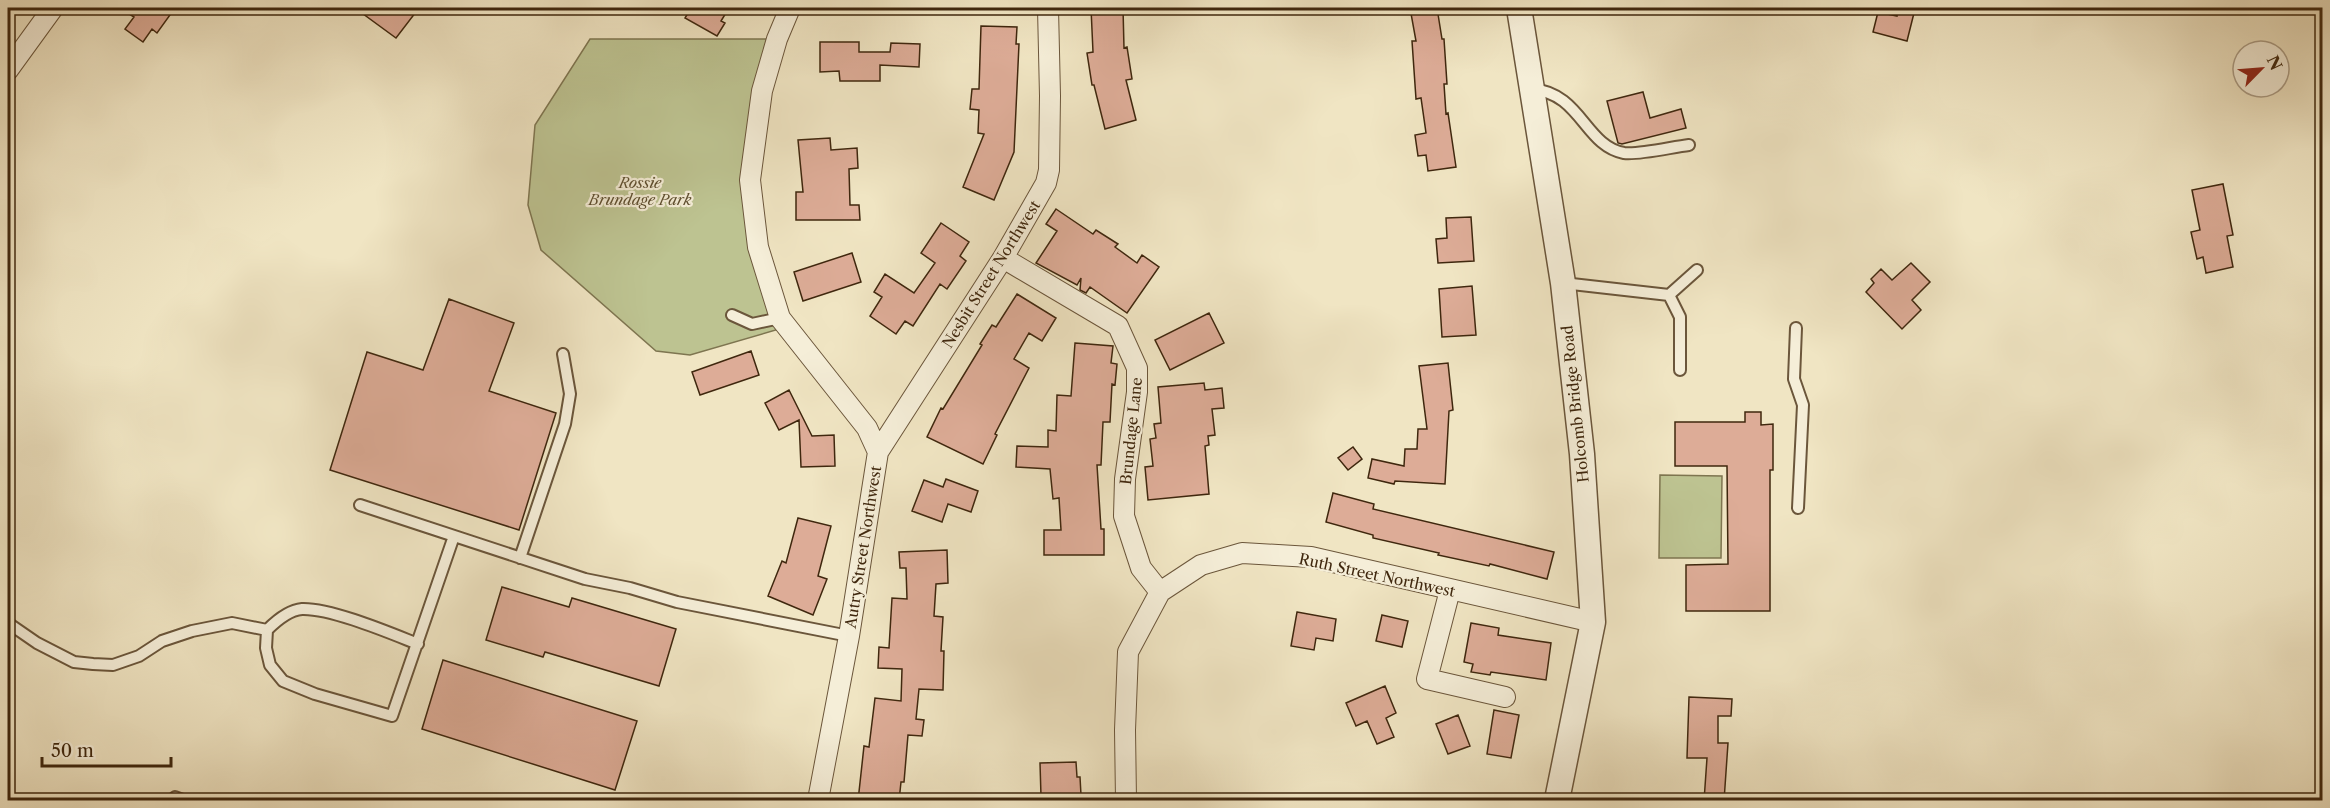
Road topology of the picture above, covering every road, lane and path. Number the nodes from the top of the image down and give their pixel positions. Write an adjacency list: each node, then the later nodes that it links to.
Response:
1 (53, 8): 5 (street)
2 (790, 8): 13 (street, Autry Street Northwest)
3 (1048, 8): 8 (street, Nesbit Street Northwest)
4 (1519, 8): 6 (street, Holcomb Bridge Road)
5 (8, 70)
6 (1532, 89): 7 (lane); 10 (street, Holcomb Bridge Road)
7 (1689, 145)
8 (1003, 258): 17 (street, Nesbit Street Northwest); 23 (street, Brundage Lane)
9 (1697, 270): 11 (lane)
10 (1563, 283): 11 (lane); 24 (street, Holcomb Bridge Road)
11 (1669, 295): 16 (lane)
12 (732, 315): 13 (lane)
13 (780, 318): 17 (street, Autry Street Northwest)
14 (1796, 328): 19 (lane)
15 (563, 354): 21 (lane)
16 (1680, 370)
17 (878, 452): 27 (street, Autry Street Northwest)
18 (360, 505): 20 (lane)
19 (1798, 508)
20 (454, 536): 21 (lane); 28 (lane)
21 (520, 558): 27 (lane)
22 (1450, 590): 23 (street, Ruth Street Northwest); 24 (street, Ruth Street Northwest); 29 (street)
23 (1160, 592): 31 (street, Ruth Street Northwest)
24 (1593, 622): 32 (street, Holcomb Bridge Road)
25 (8, 623): 26 (lane)
26 (267, 630): 28 (lane); 28 (lane)
27 (849, 636): 30 (street, Autry Street Northwest)
28 (418, 644)
29 (1504, 697)
30 (818, 801)
31 (1126, 801)
32 (1557, 801)

